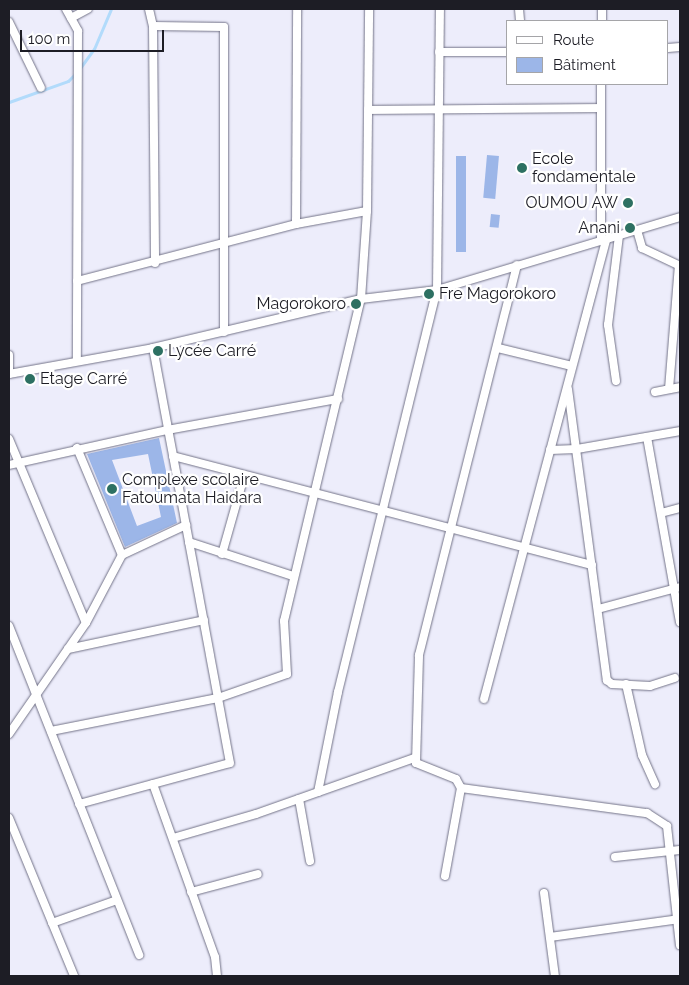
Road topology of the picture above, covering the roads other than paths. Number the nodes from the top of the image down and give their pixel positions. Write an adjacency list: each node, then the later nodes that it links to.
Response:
1 (66, 9): 7 (street)
2 (88, 9): 7 (street)
3 (149, 9): 9 (street)
4 (297, 9): 19 (street)
5 (369, 9): 16 (street)
6 (440, 9): 10 (street)
7 (71, 18): 27 (street)
8 (9, 22): 13 (street)
9 (153, 26): 23 (street); 24 (street)
10 (439, 52): 11 (street); 15 (street)
11 (507, 52)
12 (601, 85): 14 (street)
13 (41, 88)
14 (601, 108): 15 (street); 22 (street)
15 (439, 109): 16 (street); 28 (street)
16 (368, 110): 17 (street)
17 (367, 211): 19 (street); 29 (street)
18 (680, 217): 20 (street)
19 (296, 224): 23 (street)
20 (637, 230): 21 (street); 26 (street)
21 (619, 235): 22 (street); 38 (street)
22 (604, 240): 25 (street); 36 (street)
23 (224, 242): 24 (street); 31 (street)
24 (154, 263): 27 (street)
25 (517, 265): 28 (street); 33 (street)
26 (680, 266): 30 (street)
27 (77, 281): 35 (street)
28 (437, 290): 29 (street); 57 (street)
29 (361, 299): 31 (street); 43 (street)
30 (677, 322): 41 (street)
31 (224, 332): 32 (street)
32 (154, 348): 35 (street); 44 (street)
33 (498, 348): 36 (street); 60 (street)
34 (9, 355): 37 (street)
35 (77, 361): 37 (street)
36 (572, 366): 39 (street)
37 (9, 374)
38 (616, 381)
39 (567, 385): 49 (street); 50 (street)
40 (680, 387): 41 (street)
41 (669, 389): 42 (street)
42 (654, 392)
43 (338, 399): 44 (street); 55 (street)
44 (168, 430): 48 (street); 51 (street)
45 (680, 431): 46 (street)
46 (647, 437): 49 (street); 58 (street)
47 (9, 439): 52 (street)
48 (77, 448): 52 (street); 64 (street)
49 (577, 449): 50 (street); 65 (street)
50 (550, 450): 62 (street)
51 (173, 456): 54 (street); 59 (street)
52 (18, 463): 53 (street); 71 (street)
53 (9, 465)
54 (244, 476): 55 (street); 63 (street)
55 (314, 494): 57 (street); 66 (street)
56 (680, 508): 58 (street)
57 (382, 512): 60 (street); 85 (street)
58 (660, 513): 67 (street)
59 (186, 525): 61 (street); 64 (street)
60 (451, 530): 62 (street); 81 (street)
61 (189, 542): 63 (street); 69 (street)
62 (524, 548): 65 (street); 78 (street)
63 (222, 554): 66 (street)
64 (122, 555): 71 (street)
65 (592, 565): 68 (street)
66 (294, 576): 77 (street)
67 (677, 588): 68 (street); 70 (street)
68 (598, 609): 75 (street)
69 (204, 620): 73 (street); 77 (street)
70 (680, 622)
71 (86, 623): 73 (street)
72 (9, 626): 76 (street)
73 (68, 649): 76 (street)
74 (675, 678): 75 (street)
75 (626, 684): 83 (street)
76 (36, 696): 79 (street); 80 (street)
77 (218, 698): 79 (street); 82 (street)
78 (484, 699)
79 (51, 731): 87 (street)
80 (9, 734)
81 (414, 758): 84 (street); 85 (street)
82 (153, 784): 87 (street); 89 (street)
83 (655, 784)
84 (461, 788): 91 (street); 95 (street)
85 (318, 792): 86 (street)
86 (299, 798): 89 (street); 93 (street)
87 (80, 804): 98 (street)
88 (9, 818): 100 (street)
89 (172, 838): 96 (street)
90 (680, 850): 91 (street)
91 (670, 851): 92 (street); 99 (street)
92 (615, 857)
93 (310, 861)
94 (258, 874): 96 (street)
95 (445, 876)
96 (192, 892): 105 (street)
97 (544, 893): 101 (street)
98 (117, 900): 100 (street); 103 (street)
99 (679, 919): 101 (street); 102 (street)
100 (52, 923): 104 (street)
101 (550, 936): 106 (street)
102 (680, 945)
103 (139, 955)
104 (74, 976)
105 (218, 976)
106 (555, 976)

